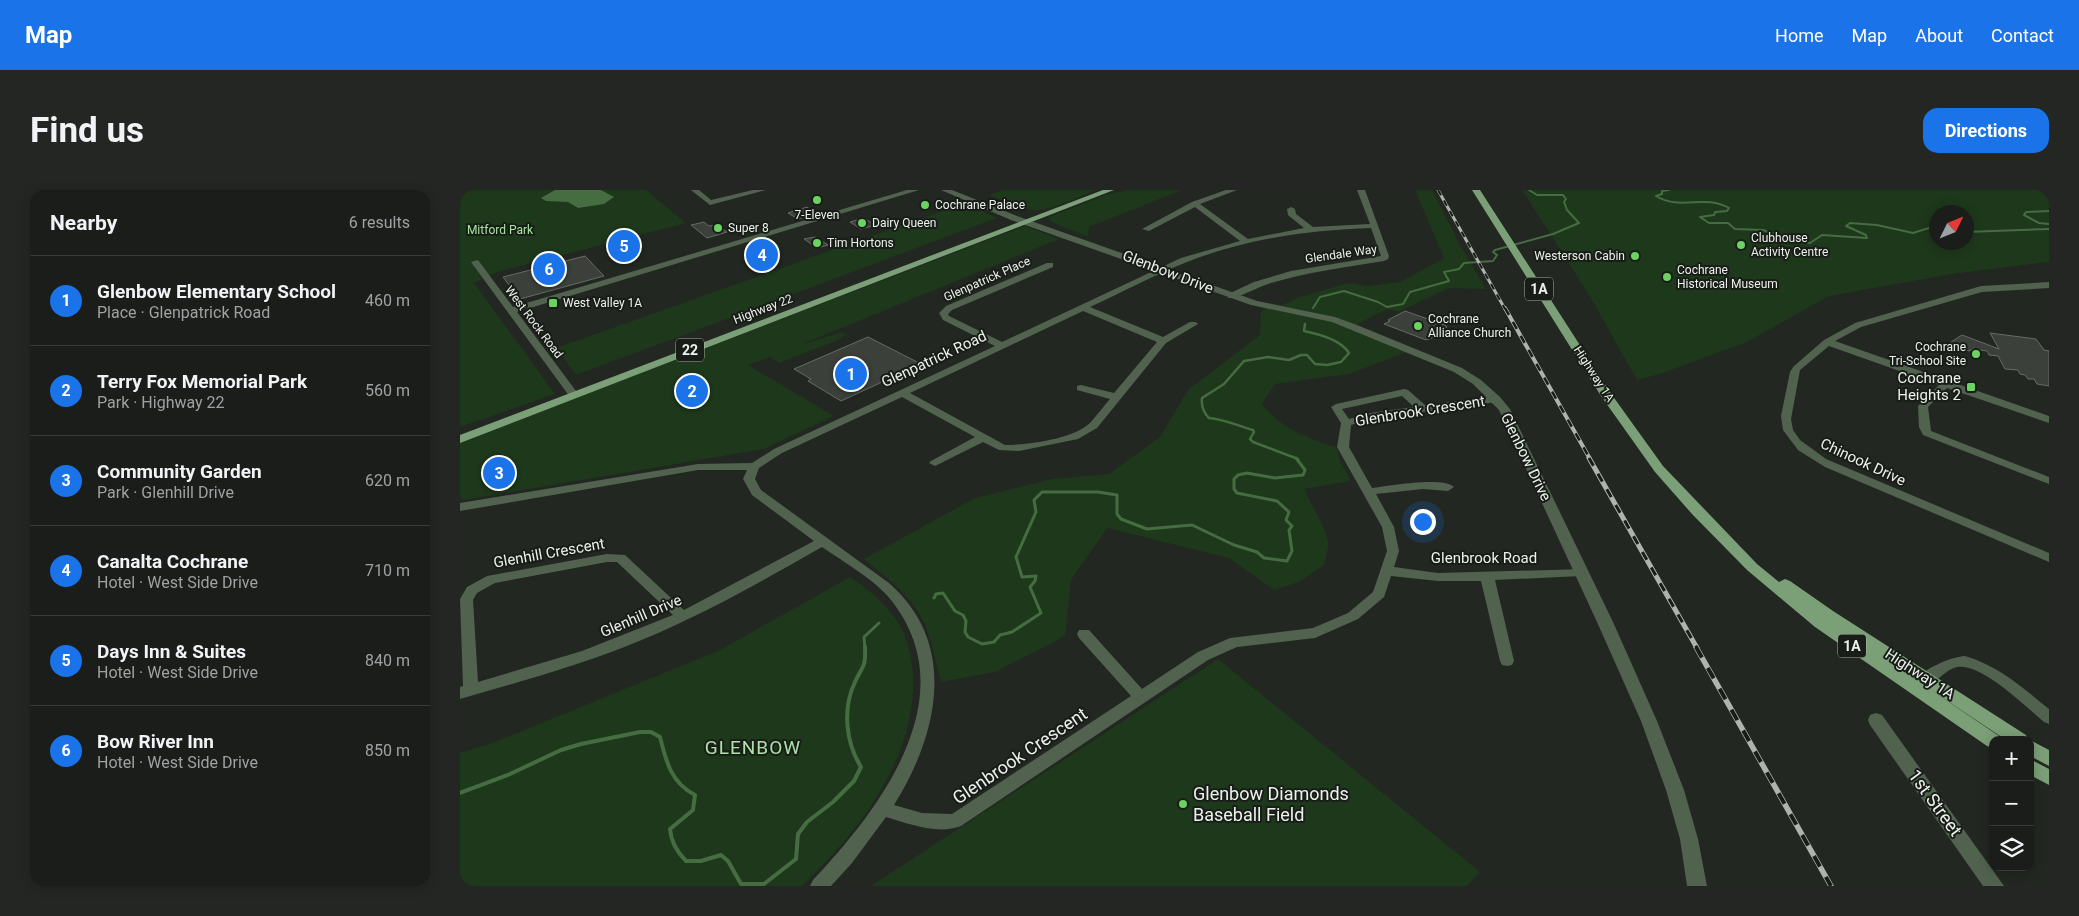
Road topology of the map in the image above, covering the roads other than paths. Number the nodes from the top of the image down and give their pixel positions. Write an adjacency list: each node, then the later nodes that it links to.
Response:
1 (695, 190): 2 (street)
2 (762, 190)
3 (915, 190): 29 (street)
4 (945, 190): 17 (street, Glenbow Drive)
5 (962, 190): 16 (street, Glenbow Drive)
6 (1110, 190): 13 (main road, Highway 22 / 22)
7 (1120, 190): 13 (main road, Highway 22 / 22)
8 (1233, 190): 14 (street)
9 (1360, 190): 18 (street, Glendale Way)
10 (1476, 190): 12 (main road, Highway 1A / 1A)
11 (1485, 190): 12 (main road)
12 (1481, 198): 59 (main road, Highway 1A / 1A)
13 (1075, 203): 16 (main road, Highway 22 / 22)
14 (1195, 204): 19 (street); 21 (street)
15 (1291, 209): 20 (street)
16 (1033, 218): 17 (main road, Highway 22 / 22); 22 (street, Glenbow Drive)
17 (1024, 222): 22 (street, Glenbow Drive); 37 (main road, Highway 22 / 22)
18 (1374, 226): 20 (street, Glenpatrick Road); 27 (street, Glendale Way)
19 (1146, 229)
20 (1311, 230): 21 (street, Glenpatrick Road)
21 (1246, 241): 25 (street, Glenpatrick Road)
22 (1099, 247): 25 (street, Glenbow Drive)
23 (475, 262): 29 (street, West Rock Road)
24 (1050, 265): 33 (street, Glenpatrick Place)
25 (1161, 270): 27 (street, Glenbow Drive); 28 (street, Glenpatrick Road)
26 (2049, 285): 32 (street, Chinook Drive)
27 (1231, 296): 39 (street, Glenbow Drive)
28 (1082, 307): 31 (street); 33 (street, Glenpatrick Road)
29 (510, 311): 37 (street, West Rock Road)
30 (1193, 324): 31 (street)
31 (1163, 341): 38 (street)
32 (1827, 342): 34 (street); 52 (street, Chinook Drive)
33 (1001, 345): 36 (street, Glenpatrick Road)
34 (1945, 384): 41 (street); 47 (street)
35 (1081, 388): 38 (street)
36 (901, 392): 43 (street); 46 (street, Glenpatrick Road)
37 (574, 395): 44 (main road, Highway 22 / 22)
38 (1116, 397): 43 (street)
39 (1496, 399): 40 (street, Glenbrook Crescent); 54 (street, Glenbow Drive)
40 (1423, 410): 42 (street, Glenbrook Crescent); 42 (street)
41 (2049, 420)
42 (1346, 423): 49 (street, Glenbrook Crescent)
43 (982, 438): 45 (street)
44 (460, 439)
45 (936, 463)
46 (754, 466): 50 (street); 51 (street)
47 (2049, 480)
48 (1448, 487): 49 (street)
49 (1367, 492): 53 (street, Glenbrook Crescent)
50 (460, 507)
51 (823, 541): 56 (street, Glenhill Drive); 70 (street)
52 (2049, 558)
53 (1388, 571): 55 (street, Glenbrook Road); 61 (street, Glenbrook Crescent)
54 (1581, 572): 55 (street, Glenbrook Road); 72 (street, Glenbow Drive)
55 (1487, 576): 58 (street)
56 (683, 616): 60 (street, Glenhill Drive); 60 (street, Glenhill Crescent)
57 (1084, 634): 61 (street)
58 (1507, 661)
59 (1920, 683): 62 (street); 64 (main road, Highway 1A / 1A); 65 (main road, Highway 1A / 1A)
60 (465, 692)
61 (1141, 698): 70 (street, Glenbrook Crescent)
62 (2049, 718)
63 (1876, 720): 73 (street, 1st Street)
64 (2013, 736)
65 (1989, 738)
66 (2034, 750): 67 (main road)
67 (2049, 759)
68 (2034, 769): 69 (main road)
69 (2049, 778)
70 (883, 809): 71 (street)
71 (819, 886)
72 (1698, 886)
73 (1994, 886)

